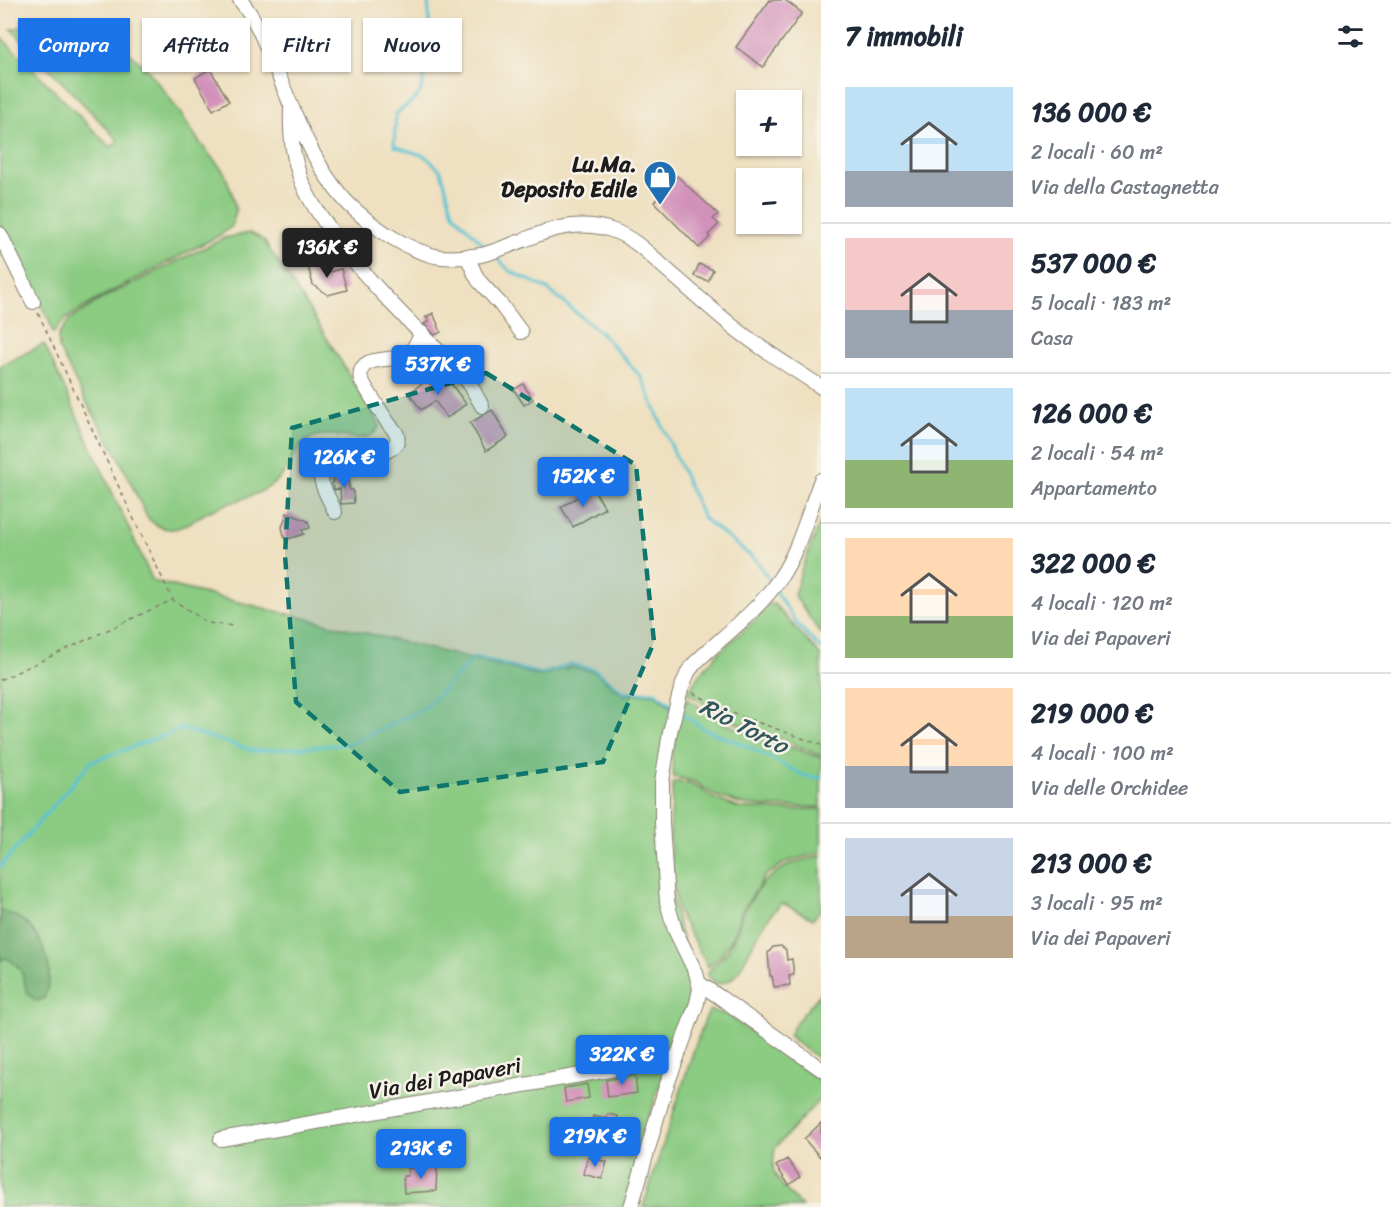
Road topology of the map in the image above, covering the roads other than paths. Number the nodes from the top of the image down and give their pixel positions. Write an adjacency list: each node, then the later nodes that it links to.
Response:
1 (240, 0): 2 (street)
2 (291, 106): 4 (street); 7 (street)
3 (0, 234): 5 (street)
4 (474, 255): 6 (street); 8 (street)
5 (33, 302)
6 (521, 332)
7 (422, 333): 9 (street); 11 (street)
8 (821, 387)
9 (482, 406)
10 (821, 480): 12 (street)
11 (335, 512)
12 (700, 984): 13 (street); 14 (street)
13 (676, 1058): 15 (street, Via dei Papaveri); 16 (street)
14 (821, 1069)
15 (221, 1139)
16 (631, 1207)

